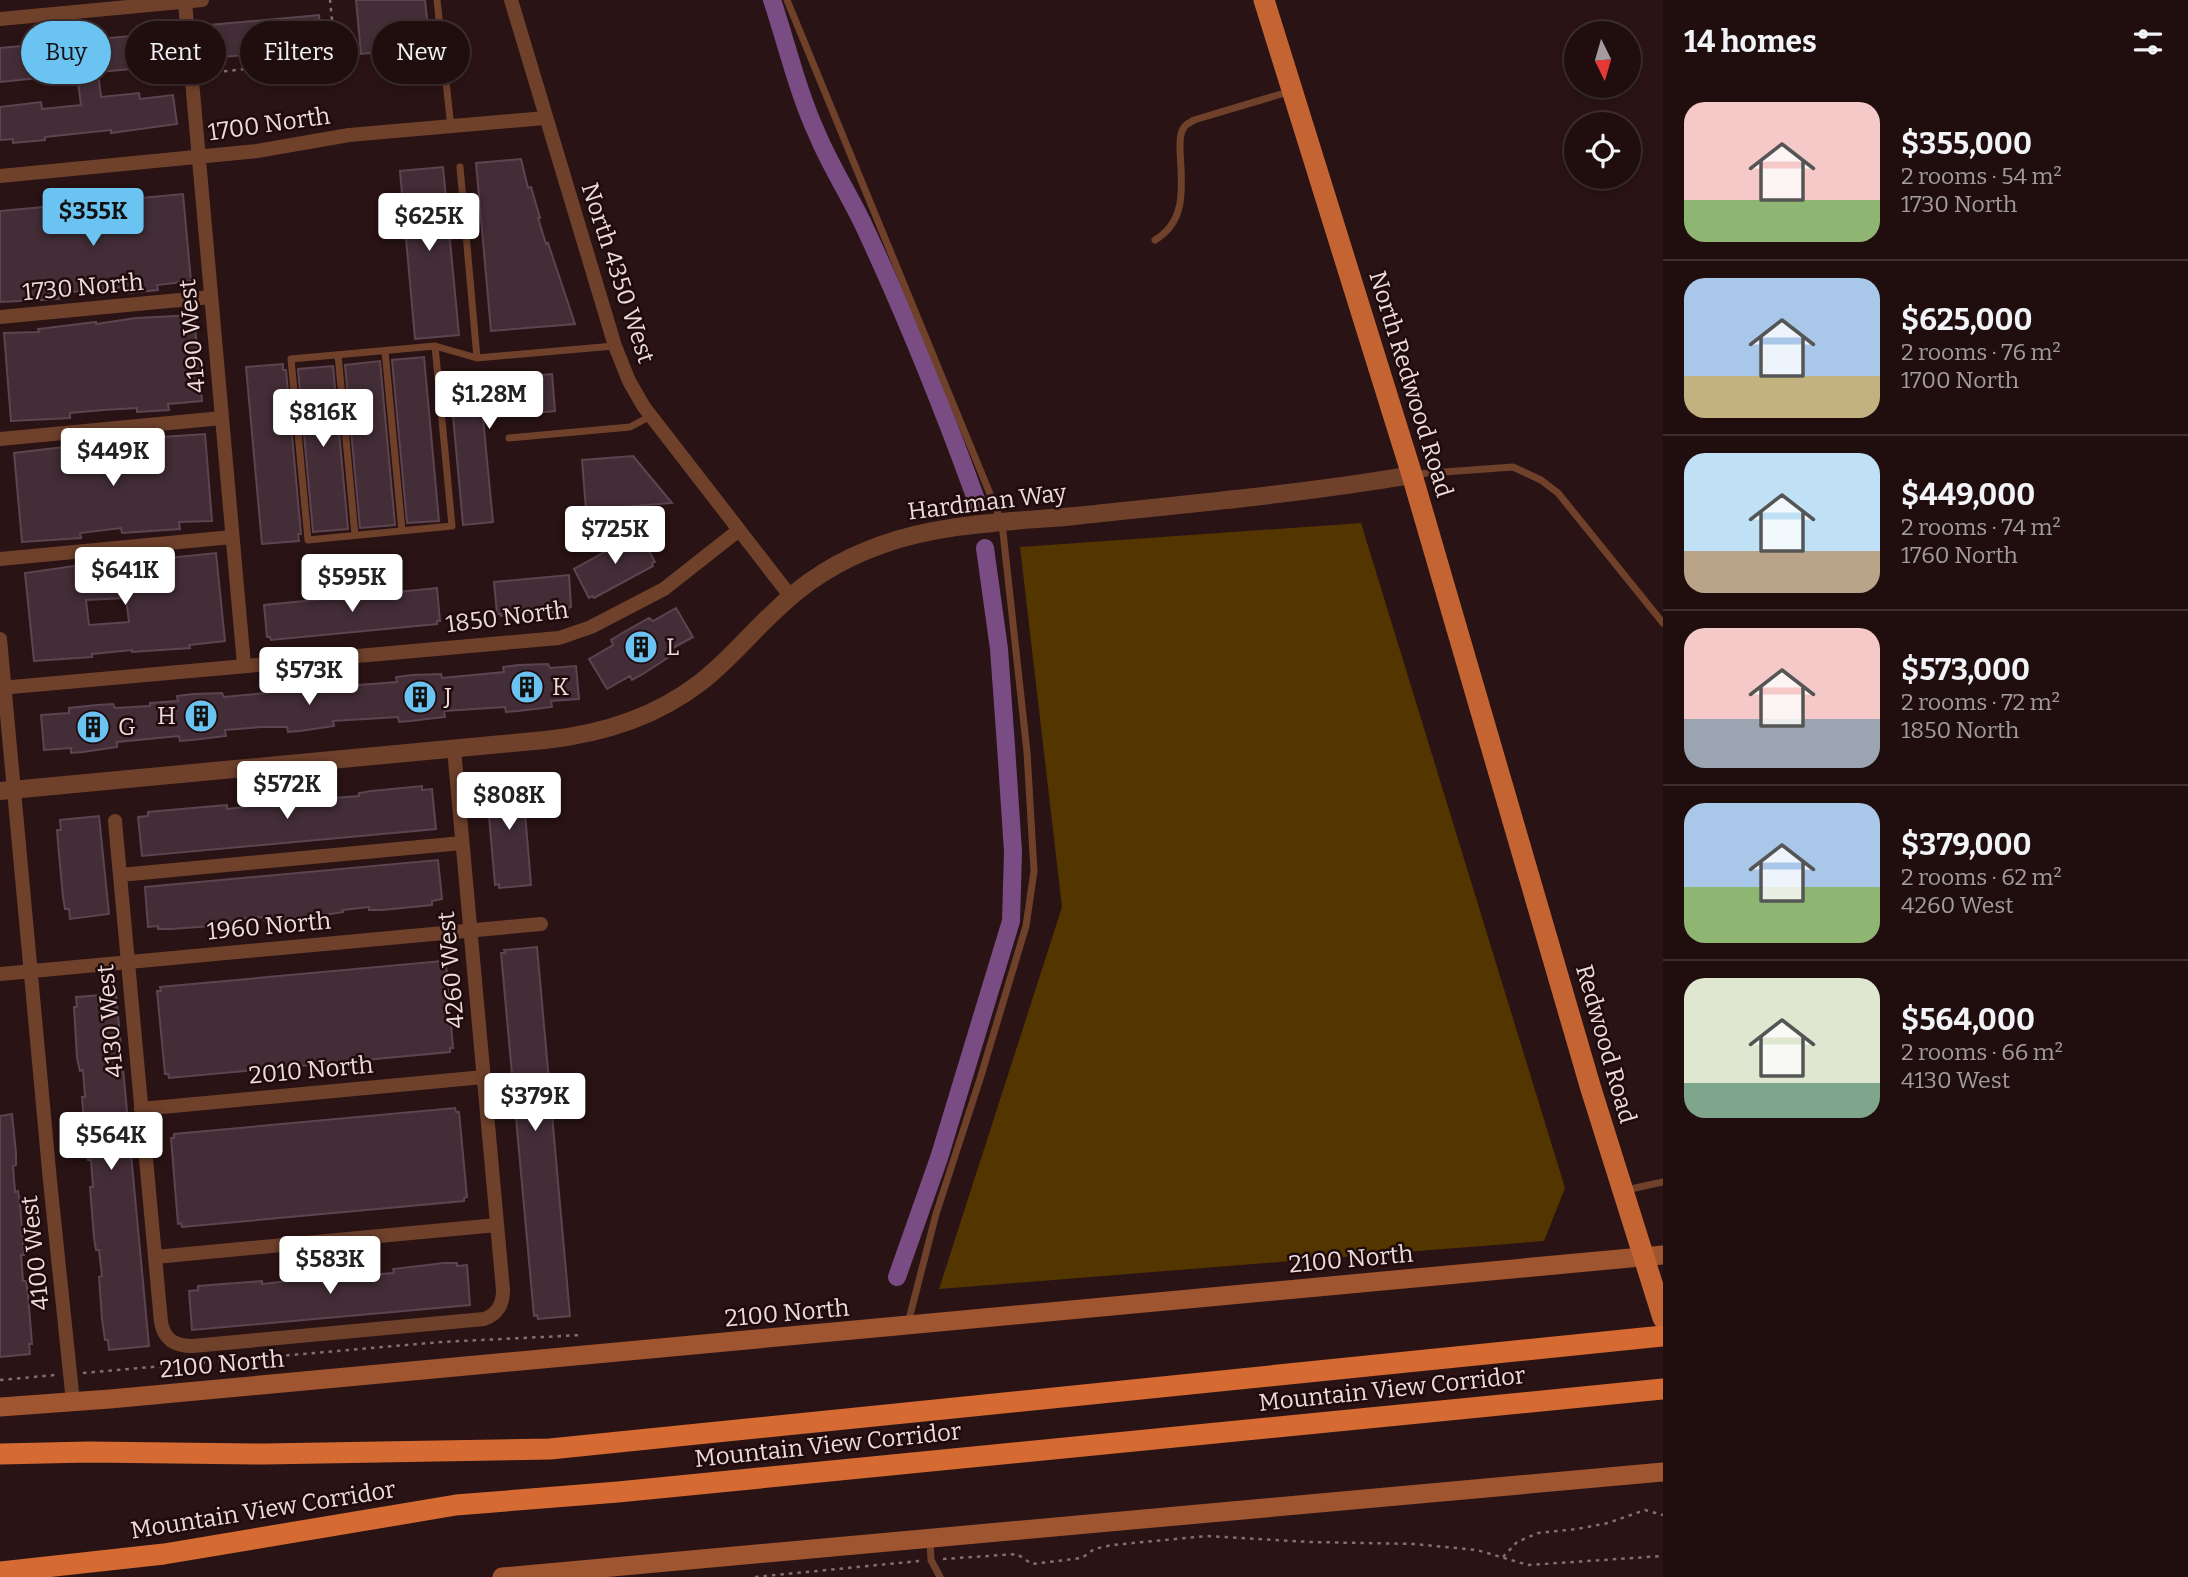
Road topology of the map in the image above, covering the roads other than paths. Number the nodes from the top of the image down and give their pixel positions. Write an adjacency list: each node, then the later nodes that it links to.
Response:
1 (202, 0): 6 (street)
2 (437, 0): 10 (lane)
3 (511, 0): 9 (street, North 4350 West)
4 (787, 0): 27 (lane)
5 (1264, 0): 8 (main road, North Redwood Road)
6 (185, 2): 7 (street); 11 (street, 4190 West)
7 (0, 19)
8 (1293, 90): 14 (lane); 26 (main road, North Redwood Road)
9 (545, 118): 10 (street, 1700 North); 17 (street, North 4350 West)
10 (451, 127): 11 (street, 1700 North)
11 (199, 157): 13 (street, 1700 North); 15 (street, 4190 West)
12 (460, 167): 21 (lane)
13 (0, 176)
14 (1156, 240)
15 (211, 297): 16 (street, 1730 North); 23 (street, 4190 West)
16 (0, 317)
17 (615, 345): 21 (lane); 22 (street, North 4350 West)
18 (435, 346): 19 (lane); 21 (lane); 29 (lane)
19 (385, 351): 20 (lane); 29 (lane)
20 (338, 355): 30 (lane); 30 (lane)
21 (477, 358)
22 (651, 416): 24 (lane); 28 (street, North 4350 West)
23 (222, 418): 25 (street); 31 (street, 4190 West)
24 (509, 438)
25 (0, 439)
26 (1412, 475): 27 (street, Hardman Way); 34 (lane); 39 (main road, North Redwood Road)
27 (1002, 523): 33 (street, Hardman Way); 57 (lane)
28 (739, 530): 33 (street, North 4350 West); 36 (street, 1850 North)
29 (402, 531): 30 (lane)
30 (355, 535)
31 (232, 537): 32 (street); 36 (street, 4190 West)
32 (0, 559)
33 (791, 597): 38 (street, Hardman Way)
34 (1663, 623)
35 (0, 639): 37 (street, 4100 West)
36 (244, 665): 37 (street, 1850 North)
37 (2, 688): 40 (street, 4100 West)
38 (454, 749): 40 (street, Hardman Way); 42 (street, 4260 West)
39 (1503, 784): 52 (main road, Redwood Road)
40 (7, 790): 47 (street, 4100 West)
41 (115, 821): 43 (street, 4130 West)
42 (463, 842): 43 (street); 45 (street, 4260 West)
43 (120, 875): 46 (street, 4130 West)
44 (541, 924): 45 (street, 1960 North)
45 (470, 930): 46 (street, 1960 North); 49 (street, 4260 West)
46 (128, 962): 47 (street, 1960 North); 50 (street, 4130 West)
47 (31, 971): 48 (street, 1960 North); 61 (street, 4100 West)
48 (0, 974)
49 (484, 1077): 50 (street, 2010 North); 53 (street, 4260 West)
50 (141, 1109): 55 (street, 4130 West)
51 (1663, 1182): 52 (lane)
52 (1622, 1191): 54 (main road, Redwood Road)
53 (497, 1225): 55 (street); 59 (street, 4260 West)
54 (1653, 1255): 56 (main road, Redwood Road); 57 (main road, 2100 North)
55 (155, 1257): 59 (street, 4130 West)
56 (1663, 1318)
57 (908, 1326): 61 (main road, 2100 North)
58 (1663, 1336): 63 (highway, Mountain View Corridor)
59 (169, 1341)
60 (1663, 1389): 66 (highway, Mountain View Corridor)
61 (73, 1402): 62 (main road, 2100 North)
62 (0, 1407)
63 (0, 1454)
64 (1663, 1472): 65 (main road)
65 (929, 1537): 67 (main road); 69 (lane)
66 (0, 1572)
67 (540, 1575): 68 (main road)
68 (502, 1577)
69 (940, 1577)

